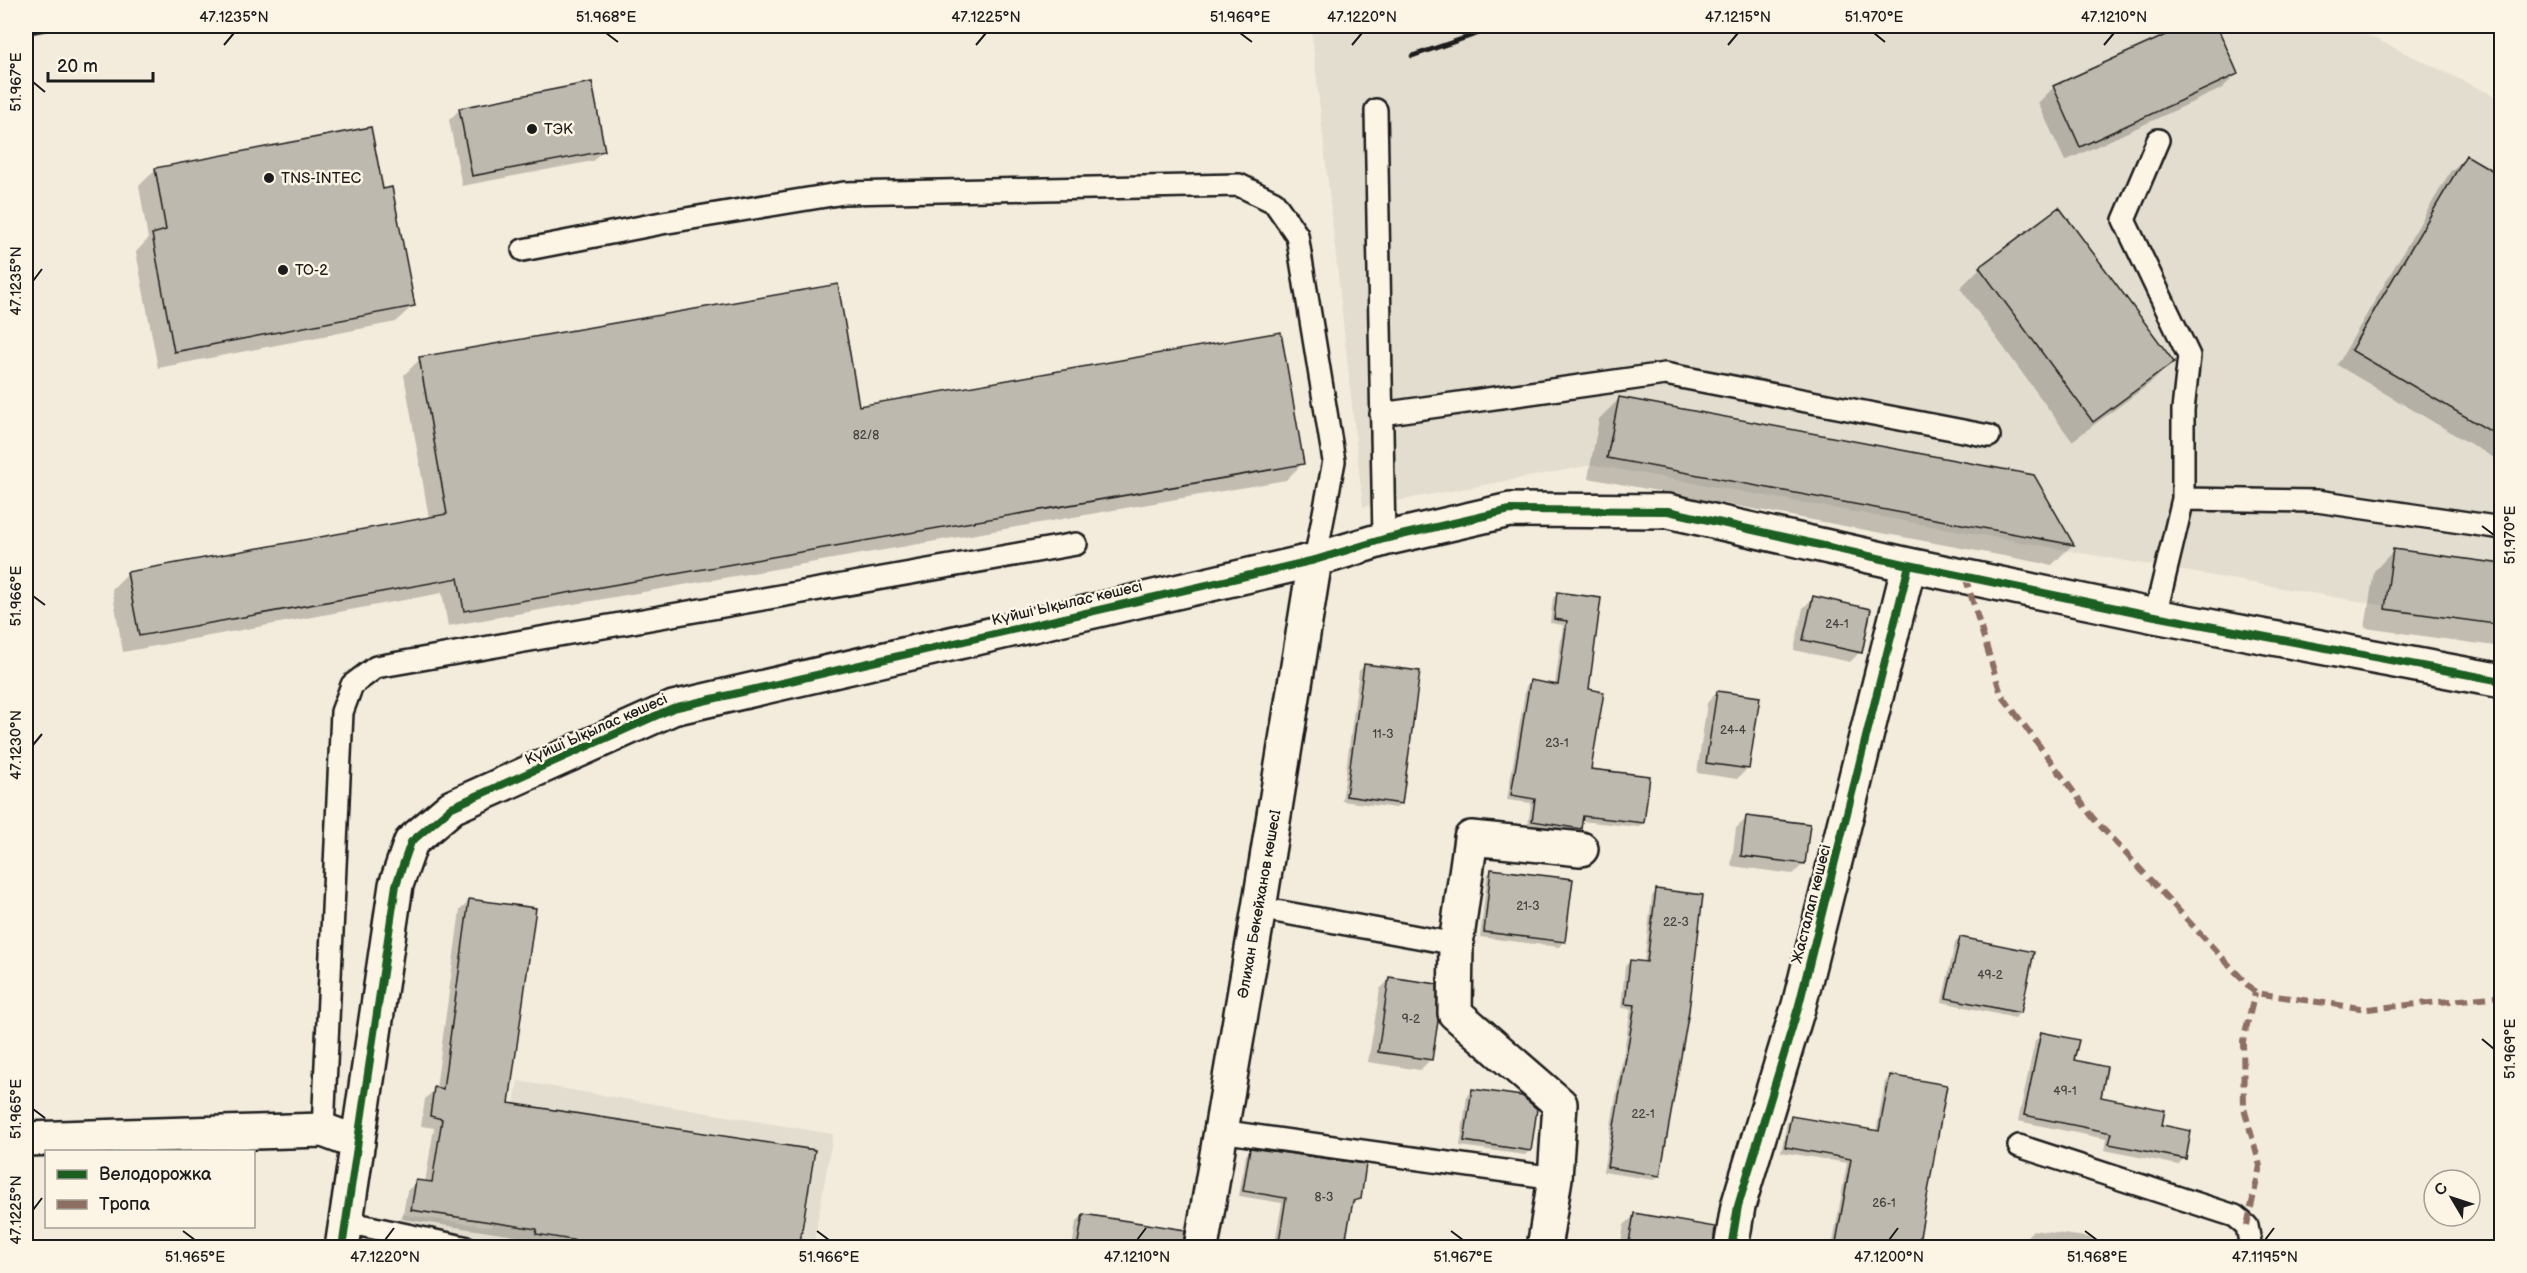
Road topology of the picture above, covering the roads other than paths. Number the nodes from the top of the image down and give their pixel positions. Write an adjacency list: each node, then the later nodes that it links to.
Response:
1 (1376, 110): 4 (lane)
2 (2158, 140): 6 (lane)
3 (523, 250): 10 (lane)
4 (1381, 414): 5 (lane); 8 (lane)
5 (1989, 436)
6 (2183, 499): 7 (lane); 12 (lane)
7 (2502, 528)
8 (1384, 539): 10 (street, Күйші Ықылас көшесі); 11 (street, Күйші Ықылас көшесі)
9 (1076, 544): 17 (lane)
10 (1315, 560): 15 (street, Әлихан Бөкейханов көшесI); 20 (street, Күйші Ықылас көшесі)
11 (1910, 565): 12 (street, Күйші Ықылас көшесі); 27 (street, Жасталап көшесі)
12 (2155, 615): 13 (street, Күйші Ықылас көшесі)
13 (2502, 681)
14 (1581, 849): 16 (street)
15 (1259, 908): 16 (lane); 18 (street, Әлихан Бөкейханов көшесI)
16 (1456, 944): 22 (street)
17 (323, 1130): 19 (street); 20 (street)
18 (1220, 1131): 22 (lane); 25 (street, Әлихан Бөкейханов көшесI)
19 (26, 1139)
20 (358, 1143): 23 (street, Күйші Ықылас көшесі)
21 (2019, 1146): 28 (lane)
22 (1555, 1178): 26 (street)
23 (344, 1235): 24 (lane)
24 (468, 1248)
25 (1202, 1248)
26 (1544, 1248)
27 (1731, 1248)
28 (2251, 1248)

